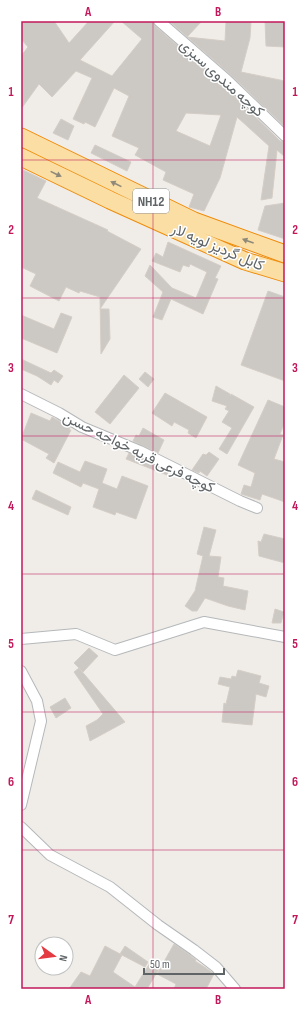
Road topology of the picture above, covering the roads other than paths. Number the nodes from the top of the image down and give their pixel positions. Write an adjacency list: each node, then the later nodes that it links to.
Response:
1 (159, 21): 2 (street, کوچه مندوی سبزی)
2 (285, 136)
3 (21, 137): 5 (highway, کابل گردیز لویه لار / NH12, one-way to 3)
4 (21, 158): 6 (highway, کابل گردیز لویه لار / NH12, one-way to 6)
5 (285, 254)
6 (285, 273)
7 (21, 394): 8 (street, کوچه فرعی قریه خواجه حسن)
8 (257, 508)
9 (285, 637): 10 (street)
10 (21, 639)
11 (21, 670): 12 (street)
12 (21, 805)
13 (21, 827): 14 (street)
14 (235, 989)

